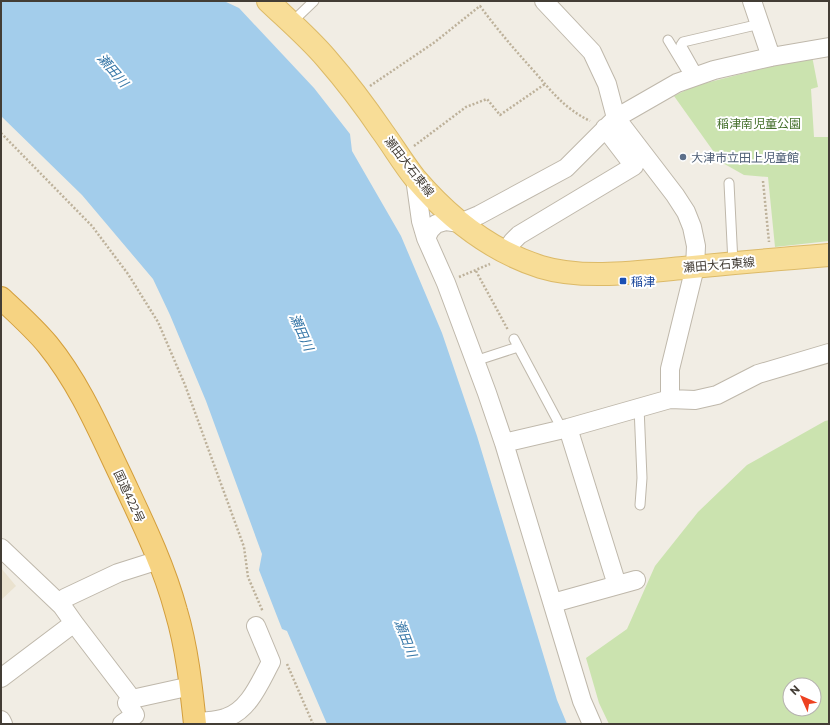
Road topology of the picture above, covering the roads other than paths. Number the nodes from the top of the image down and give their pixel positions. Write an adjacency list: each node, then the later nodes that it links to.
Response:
1 (268, 1): 5 (main road, 瀬田大石東線)
2 (314, 1): 5 (lane)
3 (544, 1): 11 (street)
4 (752, 1): 6 (street)
5 (291, 23): 12 (main road, 瀬田大石東線)
6 (760, 24): 9 (street); 10 (lane)
7 (668, 40): 10 (lane)
8 (829, 47): 9 (street)
9 (771, 57): 10 (street)
10 (694, 77): 11 (street)
11 (611, 123): 14 (street); 16 (street); 19 (street)
12 (415, 178): 14 (main road, 瀬田大石東線); 15 (street)
13 (729, 183): 18 (lane)
14 (460, 223): 15 (street); 16 (main road, 瀬田大石東線)
15 (426, 238): 22 (street)
16 (509, 247): 19 (main road, 瀬田大石東線)
17 (829, 255): 18 (main road, 瀬田大石東線)
18 (733, 263): 19 (main road, 瀬田大石東線)
19 (695, 267): 23 (street)
20 (1, 298): 29 (highway, 国道422号)
21 (829, 354): 23 (street)
22 (475, 361): 25 (lane); 26 (street)
23 (670, 399): 24 (street)
24 (639, 407): 25 (street); 27 (lane)
25 (565, 429): 26 (street); 31 (street)
26 (504, 443): 32 (street)
27 (640, 505)
28 (1, 548): 33 (street)
29 (159, 560): 33 (street); 37 (highway, 国道422号)
30 (636, 580): 31 (street)
31 (616, 585): 32 (street)
32 (553, 603): 43 (street)
33 (62, 606): 35 (street)
34 (260, 619): 40 (street)
35 (74, 624): 36 (street); 38 (street)
36 (1, 678)
37 (191, 686): 38 (street); 40 (highway, 国道422号)
38 (132, 699): 42 (street)
39 (1, 720): 41 (street)
40 (195, 723)
41 (3, 724)
42 (122, 724)
43 (592, 724)

